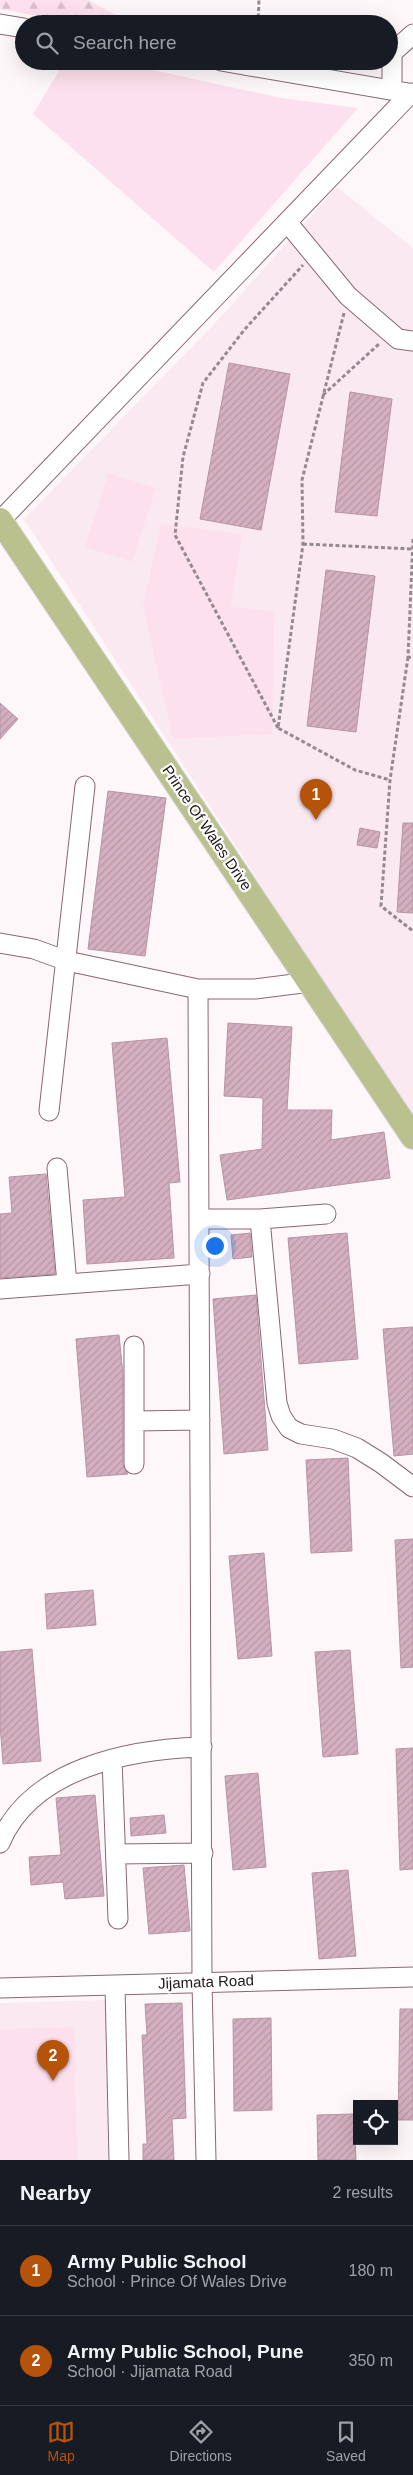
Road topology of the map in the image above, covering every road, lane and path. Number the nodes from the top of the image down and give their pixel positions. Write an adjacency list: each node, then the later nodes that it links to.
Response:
1 (259, 0): 2 (path)
2 (258, 15)
3 (0, 24): 4 (street)
4 (15, 26)
5 (413, 34): 6 (street)
6 (398, 48)
7 (274, 70): 9 (street)
8 (392, 70): 9 (street)
9 (392, 90): 10 (street)
10 (412, 93): 11 (street)
11 (287, 222): 12 (street); 17 (street)
12 (313, 254): 13 (street); 23 (path)
13 (348, 296): 14 (street); 16 (path)
14 (391, 333): 15 (street); 16 (path)
15 (413, 341)
16 (323, 396): 19 (path)
17 (0, 520): 29 (main road, Prince Of Wales Drive)
18 (413, 539): 20 (path)
19 (303, 544): 20 (path); 23 (path)
20 (412, 549): 21 (path)
21 (408, 657): 22 (path); 24 (path)
22 (413, 658)
23 (278, 728): 24 (path)
24 (390, 780): 26 (path)
25 (85, 786): 28 (street)
26 (413, 931)
27 (0, 943): 28 (street)
28 (66, 961): 30 (street); 31 (street)
29 (310, 982): 30 (street); 32 (main road, Prince Of Wales Drive)
30 (198, 989): 35 (street)
31 (49, 1111)
32 (413, 1137)
33 (57, 1168): 38 (street)
34 (326, 1214): 36 (street)
35 (200, 1219): 36 (street); 37 (street)
36 (260, 1219): 44 (street)
37 (200, 1274): 38 (street); 41 (street)
38 (67, 1284): 39 (street)
39 (0, 1289)
40 (134, 1346): 42 (street)
41 (200, 1420): 42 (street); 45 (street)
42 (135, 1421): 43 (street)
43 (134, 1464)
44 (413, 1487)
45 (202, 1747): 46 (street); 48 (street)
46 (112, 1759): 47 (street); 49 (street)
47 (0, 1843)
48 (202, 1853): 49 (street); 52 (street)
49 (116, 1854): 50 (street)
50 (118, 1919)
51 (413, 1977): 52 (street, Jijamata Road)
52 (202, 1982): 53 (street, Jijamata Road); 56 (street)
53 (115, 1986): 54 (street, Jijamata Road); 55 (street)
54 (0, 1988)
55 (118, 2160)
56 (206, 2160)

